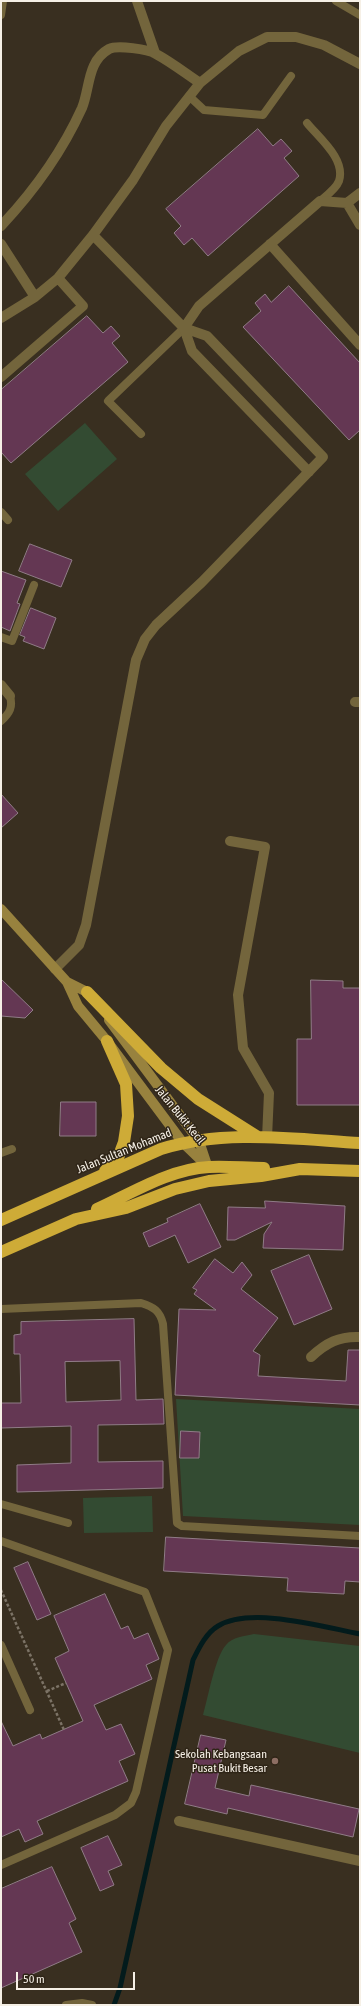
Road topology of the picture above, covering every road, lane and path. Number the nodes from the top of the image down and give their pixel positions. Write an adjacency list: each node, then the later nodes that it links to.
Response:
1 (3, 1): 4 (lane)
2 (138, 1): 6 (street)
3 (336, 1): 5 (lane)
4 (1, 15)
5 (360, 15)
6 (155, 53): 9 (street); 16 (street)
7 (360, 64): 9 (street)
8 (291, 76): 10 (lane)
9 (200, 82): 10 (street)
10 (189, 96): 17 (street)
11 (307, 123): 13 (lane)
12 (360, 192): 14 (street)
13 (320, 201): 14 (street); 19 (street)
14 (347, 203): 15 (street)
15 (360, 225)
16 (1, 226)
17 (94, 234): 20 (street); 23 (street)
18 (1, 244): 21 (street)
19 (270, 244): 23 (street); 24 (street)
20 (58, 278): 21 (street); 25 (street)
21 (36, 297): 22 (street)
22 (1, 318)
23 (184, 328): 26 (lane); 27 (street); 27 (street)
24 (360, 345)
25 (1, 377)
26 (141, 434)
27 (309, 472): 37 (street)
28 (1, 512): 29 (lane)
29 (8, 520)
30 (34, 585): 31 (lane)
31 (1, 637)
32 (1, 685): 33 (street)
33 (10, 696): 34 (lane)
34 (1, 721)
35 (230, 841): 41 (street)
36 (1, 909): 37 (main road, Jalan Bukit Kecil)
37 (55, 969): 38 (main road, Jalan Bukit Kecil)
38 (67, 982): 39 (main road, Jalan Bukit Kecil); 40 (main road, Jalan Bukit Kecil)
39 (87, 992): 41 (highway); 42 (main road, Jalan Bukit Kecil)
40 (107, 1041): 44 (main road, Jalan Bukit Kecil); 50 (highway)
41 (263, 1138): 42 (highway, Jalan Sultan Mohamad); 43 (highway, Jalan Sultan Mohamad)
42 (199, 1140): 44 (highway, Jalan Sultan Mohamad); 47 (main road, Jalan Bukit Kecil)
43 (360, 1142)
44 (183, 1143): 47 (main road, Jalan Bukit Kecil); 50 (highway, Jalan Sultan Mohamad)
45 (12, 1149): 46 (lane)
46 (1, 1153)
47 (208, 1167): 48 (highway); 51 (highway)
48 (300, 1169): 49 (highway); 51 (highway)
49 (360, 1171)
50 (102, 1175): 52 (highway, Jalan Sultan Mohamad)
51 (76, 1219): 53 (highway)
52 (1, 1220)
53 (1, 1252)
54 (1, 1309): 59 (lane)
55 (360, 1337): 56 (street)
56 (311, 1357)
57 (1, 1504): 58 (lane)
58 (68, 1524)
59 (360, 1536)
60 (1, 1542): 69 (lane)
61 (1, 1590): 64 (path)
62 (1, 1645): 65 (lane)
63 (66, 1683): 64 (path)
64 (46, 1691): 66 (path)
65 (30, 1710)
66 (64, 1730)
67 (179, 1821): 68 (street)
68 (360, 1861)
69 (1, 1865)
70 (66, 2005): 71 (lane)
71 (92, 2005)

